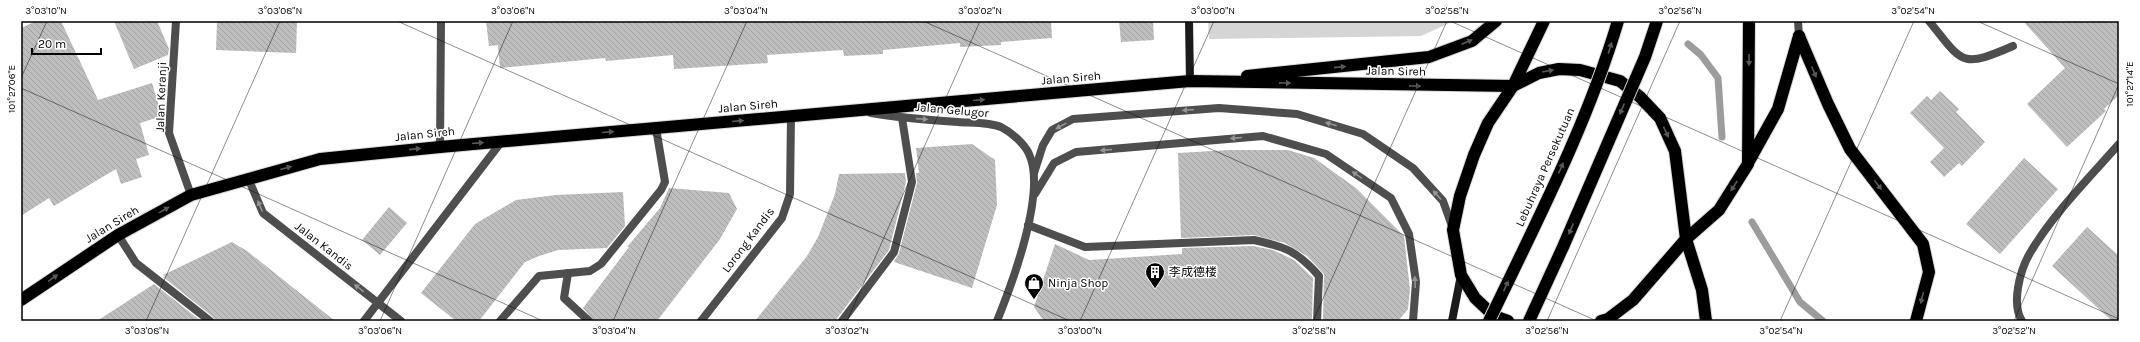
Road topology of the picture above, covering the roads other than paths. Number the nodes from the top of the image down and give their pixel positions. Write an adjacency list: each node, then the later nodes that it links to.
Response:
1 (176, 21): 26 (street, Jalan Keranji)
2 (441, 21): 21 (street)
3 (1189, 21): 13 (street)
4 (1496, 21): 13 (highway, one-way to 4)
5 (1544, 21): 14 (highway)
6 (1618, 21): 47 (highway, Lebuhraya Persekutuan, one-way to 6, bridge)
7 (1657, 21): 49 (highway, one-way to 49, bridge)
8 (1749, 21): 22 (highway, one-way to 22)
9 (1798, 21): 11 (street)
10 (1928, 21): 12 (street)
11 (1799, 36): 22 (highway); 51 (highway, one-way to 51)
12 (2013, 46)
13 (1190, 81): 14 (highway, Jalan Sireh, one-way to 14); 15 (highway, Jalan Sireh, one-way to 13)
14 (1513, 86): 28 (highway); 30 (highway, one-way to 30)
15 (856, 110): 16 (highway, Jalan Sireh); 17 (street, Jalan Gelugor)
16 (790, 116): 18 (highway, Jalan Sireh, one-way to 16); 41 (street, Lorong Kandis)
17 (902, 118): 23 (street, Jalan Gelugor, one-way to 23); 42 (street)
18 (656, 128): 19 (highway, Jalan Sireh, one-way to 18); 31 (street)
19 (502, 141): 21 (highway, Jalan Sireh, one-way to 19); 34 (street)
20 (2119, 144): 52 (street)
21 (440, 147): 24 (highway, Jalan Sireh, one-way to 21)
22 (1748, 164): 30 (highway, one-way to 30)
23 (1034, 173): 25 (street, Jalan Gelugor); 28 (street, one-way to 23)
24 (248, 178): 26 (highway, Jalan Sireh); 34 (street, Jalan Kandis, one-way to 24)
25 (1035, 194): 27 (street, Jalan Gelugor); 45 (street, one-way to 25)
26 (191, 195): 29 (highway, Jalan Sireh, one-way to 26)
27 (1028, 225): 43 (street, Jalan Gelugor); 44 (street)
28 (1453, 230): 32 (highway)
29 (118, 235): 33 (highway, Jalan Sireh, one-way to 29); 36 (street)
30 (1686, 239): 35 (highway); 50 (highway)
31 (568, 273): 39 (street); 40 (street)
32 (1461, 275): 46 (street); 48 (highway)
33 (21, 300)
34 (378, 303): 37 (street); 38 (street, Jalan Kandis)
35 (1605, 320)
36 (210, 321)
37 (364, 321)
38 (401, 321)
39 (500, 321)
40 (589, 321)
41 (701, 321)
42 (842, 321)
43 (997, 321)
44 (1317, 321)
45 (1413, 321)
46 (1452, 321)
47 (1489, 321)
48 (1508, 321)
49 (1529, 321)
50 (1706, 321)
51 (1916, 321)
52 (2022, 321)

